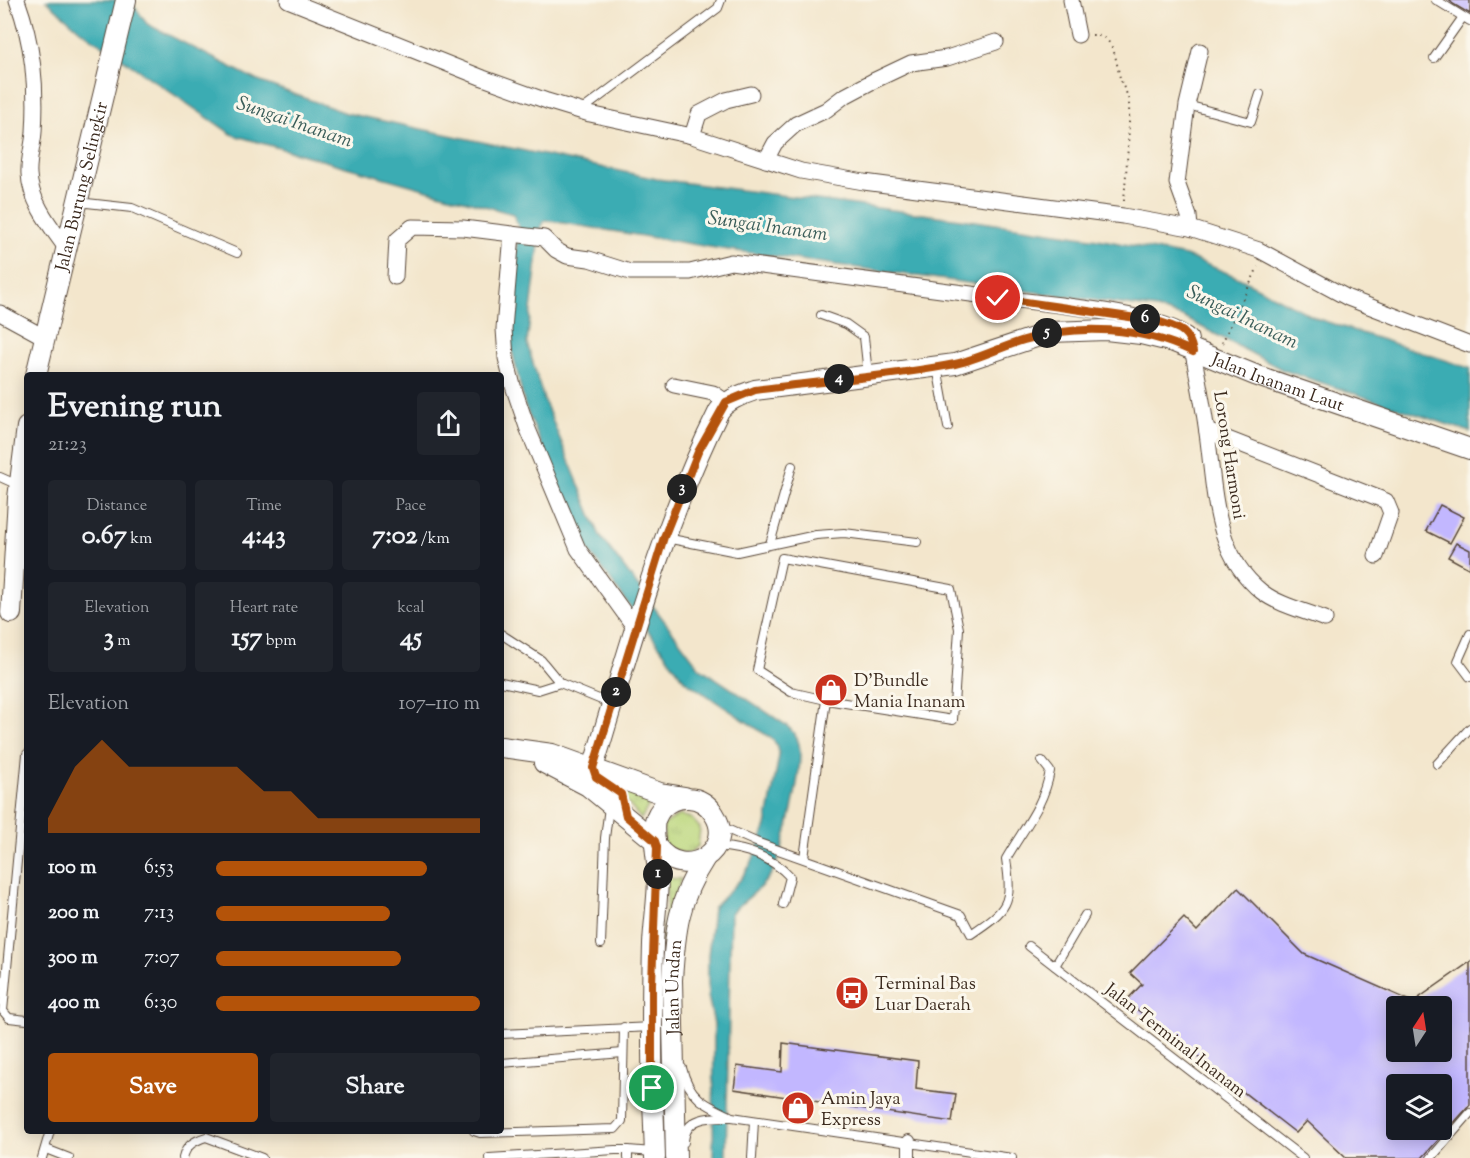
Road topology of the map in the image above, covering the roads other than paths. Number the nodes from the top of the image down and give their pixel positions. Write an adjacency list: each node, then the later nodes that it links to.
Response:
1 (17, 0): 21 (street)
2 (126, 0): 18 (street, Jalan Burung Selingkir)
3 (288, 0): 15 (street)
4 (721, 0): 15 (lane)
5 (1071, 0): 8 (street)
6 (1436, 0): 7 (lane)
7 (1466, 19): 11 (lane)
8 (1076, 30)
9 (996, 42): 17 (street)
10 (1200, 51): 14 (street)
11 (1434, 58)
12 (751, 94): 16 (street)
13 (1260, 94): 14 (lane)
14 (1187, 105): 19 (street)
15 (581, 111): 16 (street)
16 (692, 136): 17 (street)
17 (766, 160): 19 (street)
18 (77, 202): 21 (street, Jalan Burung Selingkir); 22 (lane)
19 (1190, 228): 27 (street)
20 (512, 234): 23 (street); 28 (street); 47 (street)
21 (66, 248): 26 (street, Jalan Burung Selingkir)
22 (237, 253)
23 (395, 277)
24 (0, 313): 26 (street)
25 (821, 315): 31 (lane)
26 (44, 337): 30 (street, Jalan Burung Selingkir)
27 (1470, 345)
28 (1193, 352): 29 (street, Jalan Inanam Laut); 35 (street, Lorong Harmoni); 36 (street, Jalan Inanam Laut)
29 (936, 366): 31 (street, Jalan Inanam Laut); 34 (lane)
30 (37, 372)
31 (868, 375): 33 (street, Jalan Inanam Laut)
32 (674, 385): 33 (street)
33 (726, 402): 41 (street)
34 (948, 427)
35 (1207, 431): 44 (street); 46 (street, Lorong Harmoni)
36 (1470, 449)
37 (792, 466): 43 (lane)
38 (24, 472): 40 (street)
39 (0, 477): 40 (lane)
40 (23, 487): 45 (street)
41 (664, 537): 43 (lane); 47 (street)
42 (917, 542): 43 (lane)
43 (770, 544)
44 (1376, 556)
45 (13, 614)
46 (1325, 619)
47 (635, 628): 54 (street)
48 (1470, 634): 50 (lane)
49 (504, 636): 52 (lane)
50 (1470, 677)
51 (504, 683): 52 (lane)
52 (560, 683): 54 (lane)
53 (826, 700): 53 (lane); 67 (lane)
54 (612, 705): 59 (street)
55 (1470, 729): 58 (lane)
56 (508, 748): 59 (street); 62 (street)
57 (1042, 761): 67 (lane)
58 (1437, 764)
59 (593, 768): 61 (street); 63 (street)
60 (24, 786): 74 (lane)
61 (691, 798): 64 (street); 65 (street, Jalan Undan)
62 (610, 803): 63 (street); 70 (lane)
63 (626, 816): 65 (street)
64 (719, 825): 66 (street, Jalan Undan); 67 (lane)
65 (656, 844): 66 (street); 76 (street, Jalan Undan)
66 (711, 852): 68 (lane); 73 (street, Jalan Undan)
67 (804, 858)
68 (783, 904)
69 (1085, 915): 72 (lane)
70 (601, 944)
71 (1029, 946): 72 (lane, Jalan Terminal Inanam)
72 (1055, 966): 99 (lane, Jalan Terminal Inanam)
73 (672, 989): 81 (lane); 94 (street, Jalan Undan)
74 (24, 1020)
75 (624, 1027): 76 (lane); 77 (lane); 78 (lane)
76 (652, 1027): 88 (street, Jalan Undan)
77 (504, 1034)
78 (623, 1053): 79 (lane); 83 (lane)
79 (504, 1063)
80 (1470, 1113): 100 (lane)
81 (732, 1117): 82 (lane); 95 (lane)
82 (754, 1121): 85 (lane); 96 (lane)
83 (504, 1132)
84 (49, 1134): 86 (lane)
85 (909, 1141): 97 (street); 98 (lane)
86 (46, 1149): 89 (lane); 90 (lane)
87 (628, 1154): 88 (lane); 93 (lane)
88 (655, 1155)
89 (42, 1158)
90 (69, 1158)
91 (183, 1158): 92 (lane)
92 (262, 1158)
93 (489, 1158)
94 (676, 1158)
95 (683, 1158)
96 (752, 1158)
97 (909, 1158)
98 (1012, 1158)
99 (1303, 1158)
100 (1431, 1158)

